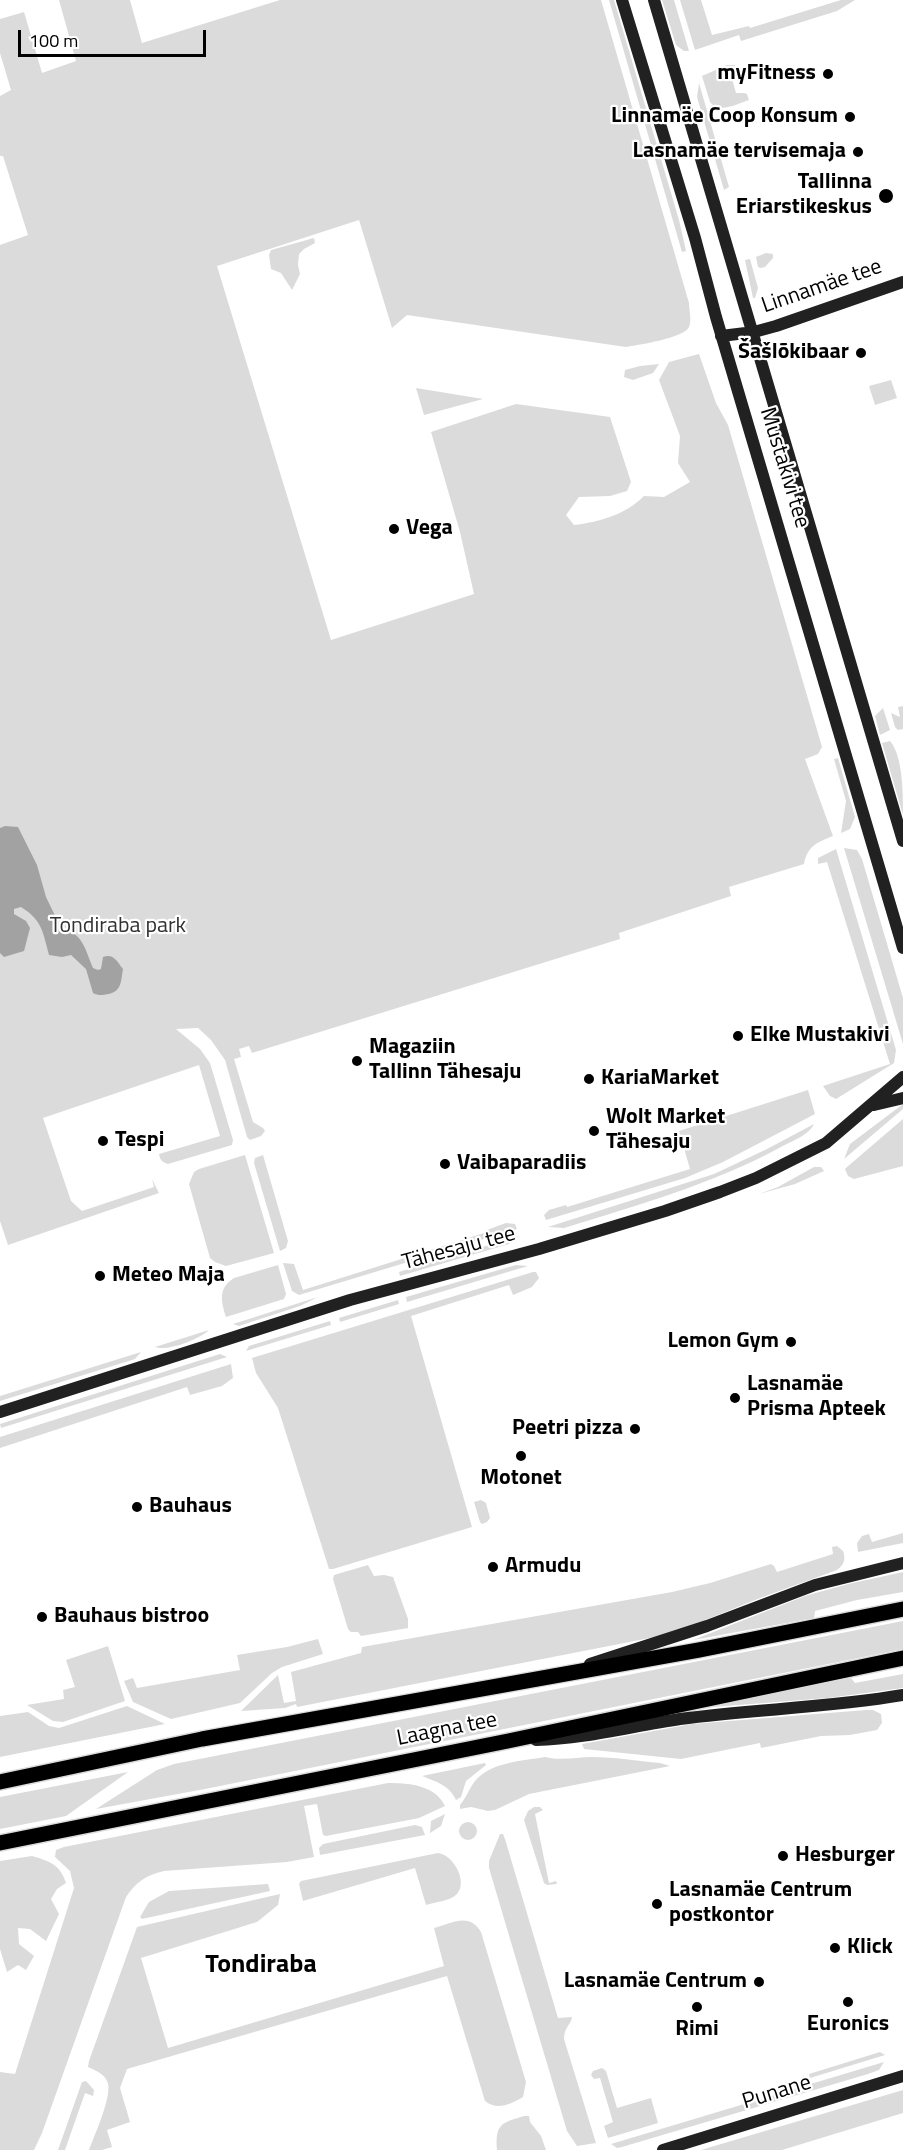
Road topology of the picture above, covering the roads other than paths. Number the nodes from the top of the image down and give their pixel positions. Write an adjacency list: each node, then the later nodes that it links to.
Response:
1 (622, 0): 5 (main road, Mustakivi tee)
2 (654, 0): 4 (main road, Mustakivi tee)
3 (903, 282): 4 (main road, Linnamäe tee)
4 (754, 332): 5 (main road, Linnamäe tee); 6 (main road, Mustakivi tee)
5 (721, 336): 7 (main road, Mustakivi tee)
6 (903, 841)
7 (903, 948)
8 (903, 1077): 10 (main road, Tähesaju tee)
9 (903, 1098): 10 (main road)
10 (870, 1107): 11 (main road, Tähesaju tee)
11 (0, 1412)
12 (903, 1563): 15 (main road)
13 (903, 1609): 15 (main road, Laagna tee)
14 (903, 1658): 17 (main road, Laagna tee)
15 (554, 1675): 18 (main road, Laagna tee)
16 (903, 1695): 17 (main road)
17 (508, 1741): 19 (main road, Laagna tee)
18 (0, 1782)
19 (4, 1844)
20 (903, 2076): 21 (main road, Punane)
21 (663, 2150)

